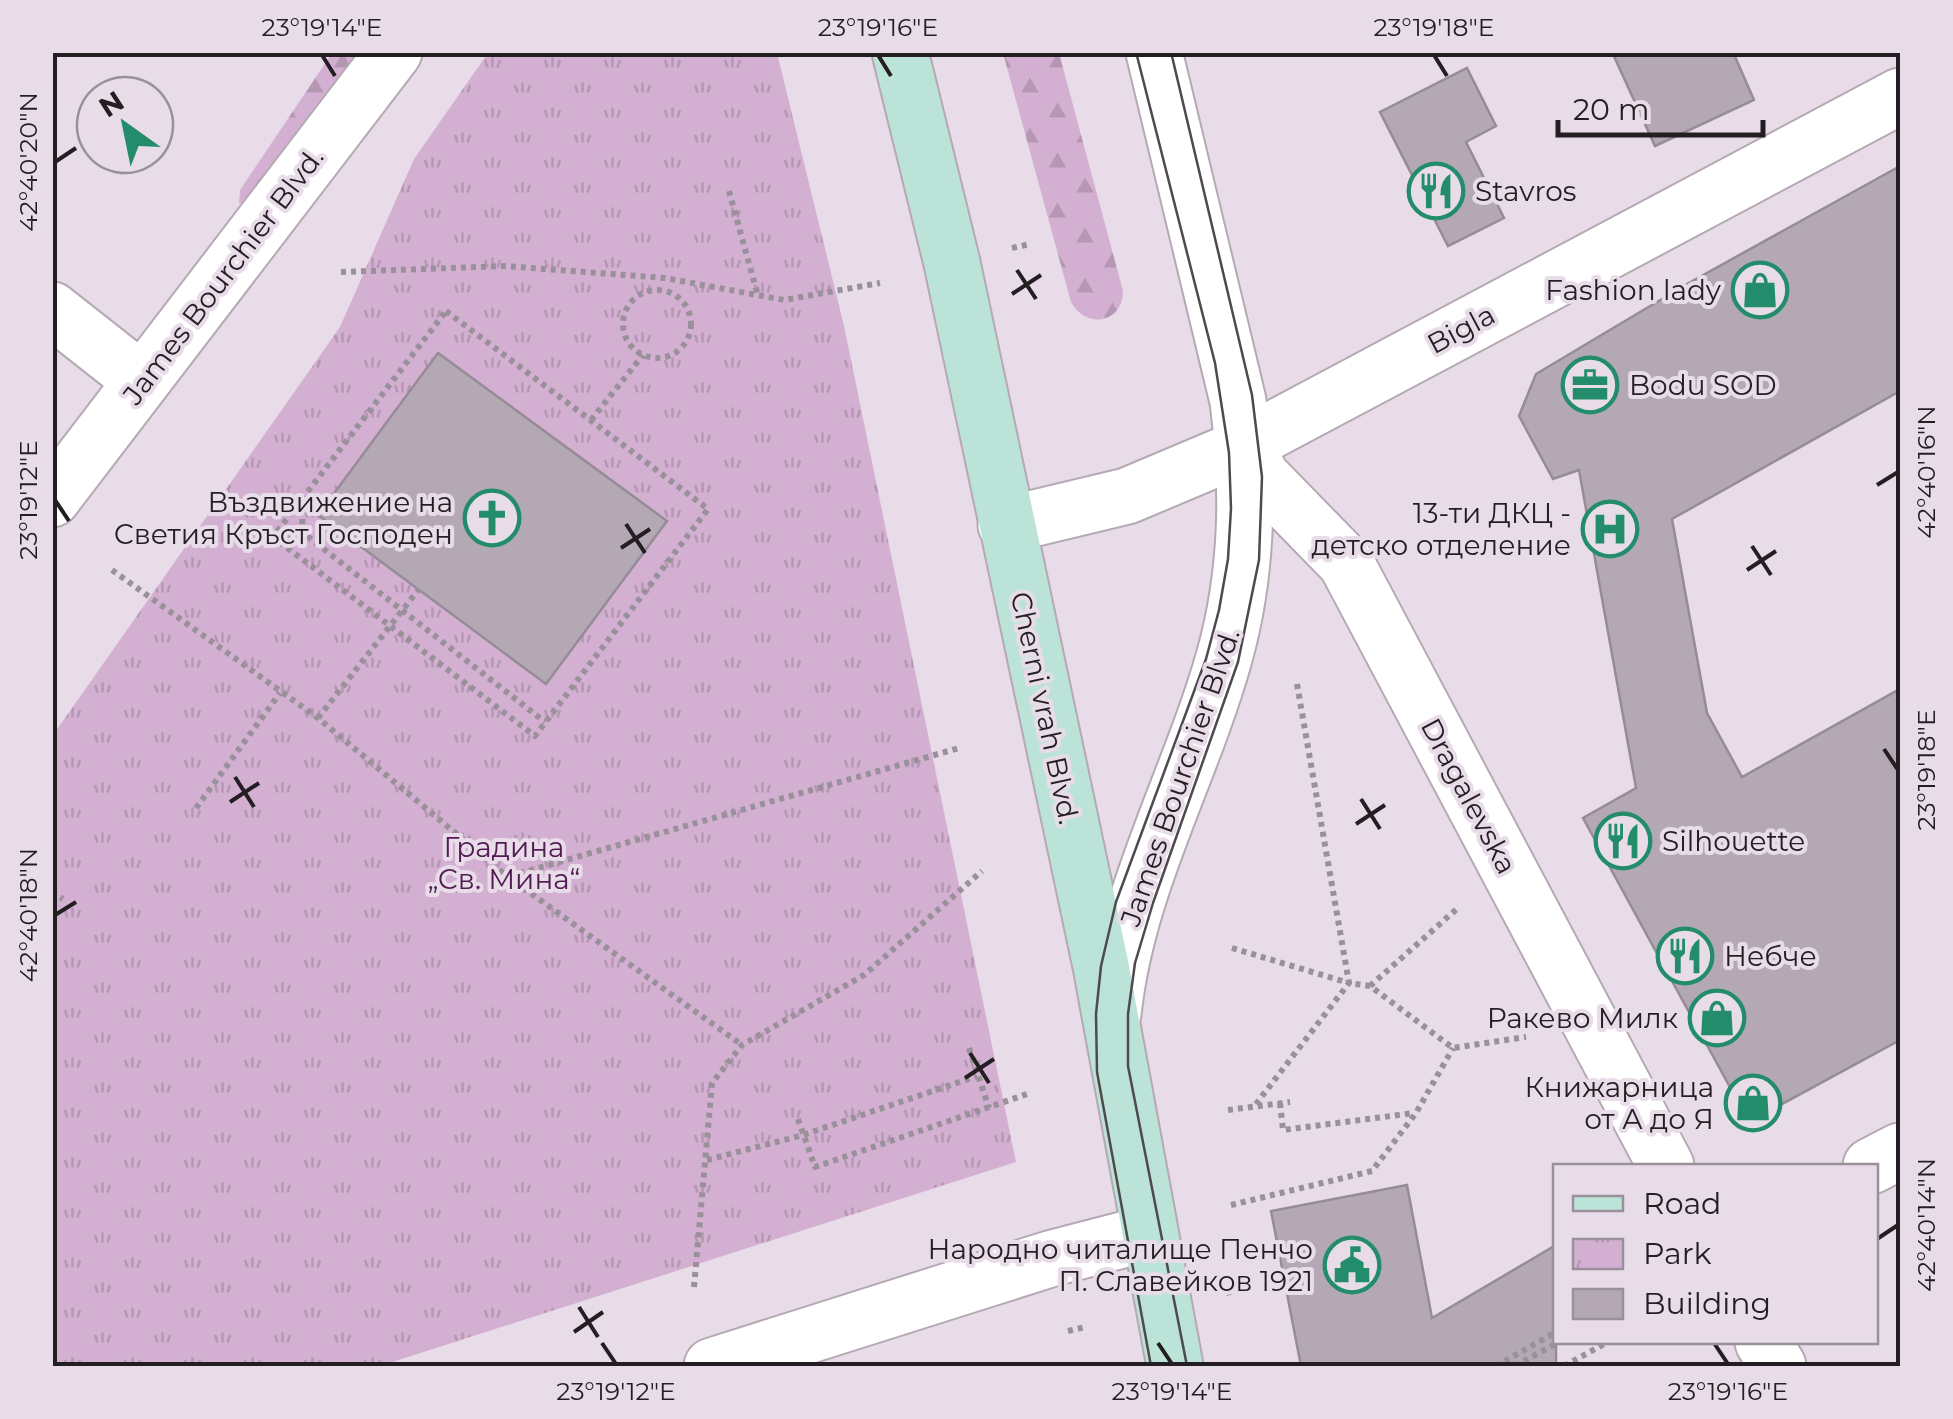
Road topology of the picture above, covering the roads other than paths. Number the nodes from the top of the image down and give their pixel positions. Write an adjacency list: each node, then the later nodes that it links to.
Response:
1 (394, 52): 6 (street, James Bourchier Blvd.)
2 (900, 52): 9 (main road, Cherni vrah Blvd.)
3 (1154, 52): 7 (street, James Bourchier Blvd.)
4 (1900, 96): 7 (street, Bigla)
5 (52, 310): 6 (street)
6 (142, 381): 8 (street, James Bourchier Blvd.)
7 (1244, 445): 9 (street, Bigla); 10 (street, James Bourchier Blvd.); 12 (street, Dragalevska)
8 (52, 499)
9 (1006, 525): 10 (main road, Cherni vrah Blvd.)
10 (1112, 1032): 14 (main road, Cherni vrah Blvd.)
11 (1900, 1151): 13 (street)
12 (1665, 1164)
13 (1875, 1164)
14 (1150, 1233): 16 (street); 17 (main road, Cherni vrah Blvd.)
15 (1765, 1344): 18 (street)
16 (712, 1366)
17 (1175, 1366)
18 (1778, 1366)

